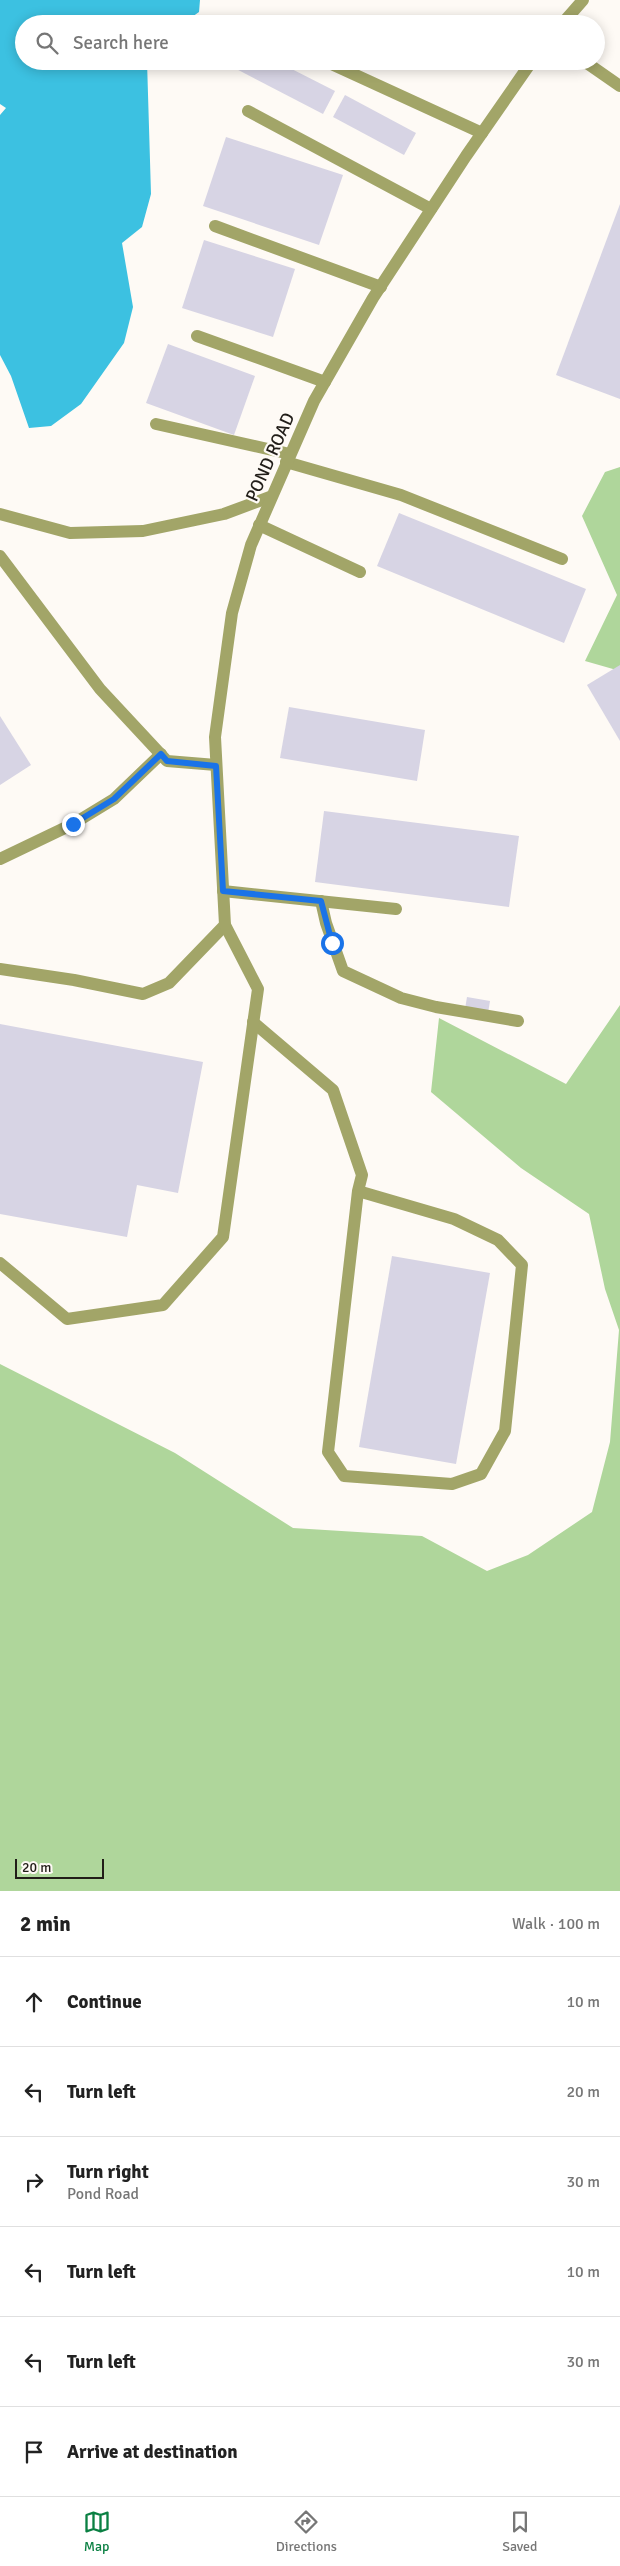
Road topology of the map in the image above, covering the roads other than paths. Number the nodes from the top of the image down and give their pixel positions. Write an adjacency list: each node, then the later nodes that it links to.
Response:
1 (583, 0): 2 (street)
2 (570, 15)
3 (345, 70): 8 (street)
4 (526, 70): 8 (street, POND ROAD)
5 (597, 70): 6 (street)
6 (620, 86)
7 (248, 111): 9 (street)
8 (482, 133): 9 (street, POND ROAD)
9 (431, 209): 11 (street, POND ROAD)
10 (215, 226): 11 (street)
11 (381, 287): 13 (street, POND ROAD)
12 (198, 336): 13 (street)
13 (326, 382): 15 (street, POND ROAD)
14 (156, 424): 15 (street)
15 (288, 458): 16 (street, POND ROAD); 20 (street)
16 (270, 497): 17 (street); 18 (street, POND ROAD)
17 (0, 514)
18 (259, 525): 21 (street); 23 (street, POND ROAD)
19 (0, 556): 22 (street)
20 (562, 559)
21 (360, 572)
22 (161, 754): 23 (street); 24 (street)
23 (216, 766): 25 (street, POND ROAD)
24 (0, 859)
25 (223, 891): 26 (street); 28 (street, POND ROAD)
26 (321, 901): 27 (street); 31 (street)
27 (396, 909)
28 (225, 925): 29 (street); 30 (street)
29 (0, 969)
30 (253, 1022): 32 (street); 33 (street)
31 (518, 1022)
32 (358, 1191): 32 (street)
33 (0, 1263)

